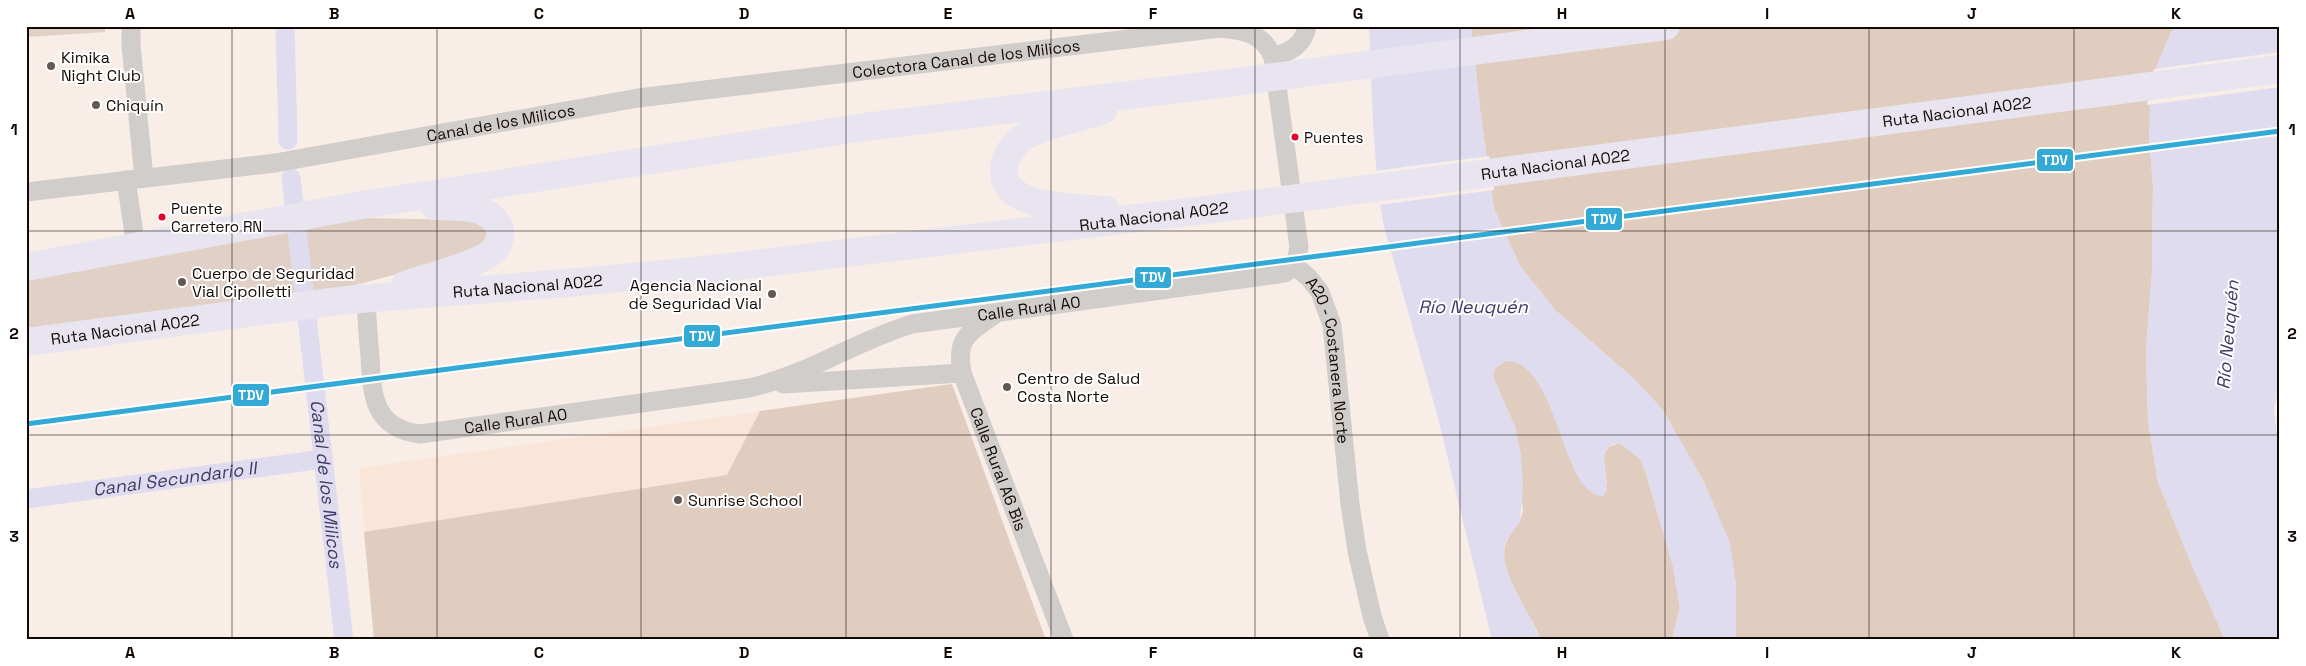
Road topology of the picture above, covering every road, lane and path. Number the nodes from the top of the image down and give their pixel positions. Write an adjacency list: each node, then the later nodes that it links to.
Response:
1 (131, 26): 8 (street)
2 (1307, 26): 4 (street)
3 (1666, 26): 6 (highway)
4 (1273, 57): 7 (street, Colectora Canal de los Milicos); 13 (street, A20 - Costanera Norte)
5 (2280, 69): 11 (highway, Ruta Nacional A022)
6 (1166, 90): 10 (highway); 11 (highway)
7 (648, 96): 8 (street, Canal de los Milicos)
8 (135, 179): 9 (street, Canal de los Milicos); 12 (street)
9 (26, 192)
10 (362, 205): 12 (highway); 15 (highway)
11 (1157, 215): 15 (highway, Ruta Nacional A022)
12 (136, 247): 14 (highway)
13 (1295, 266): 16 (street, Calle Rural A0); 21 (street, A20 - Costanera Norte)
14 (26, 267)
15 (356, 299): 17 (highway, Ruta Nacional A022); 19 (street, Calle Rural A0)
16 (1000, 311): 18 (street, Calle Rural A6 Bis); 19 (street, Calle Rural A0)
17 (26, 342)
18 (962, 373): 19 (street, Calle Rural A0); 20 (street, Calle Rural A6 Bis)
19 (771, 384)
20 (1064, 640)
21 (1380, 640)

